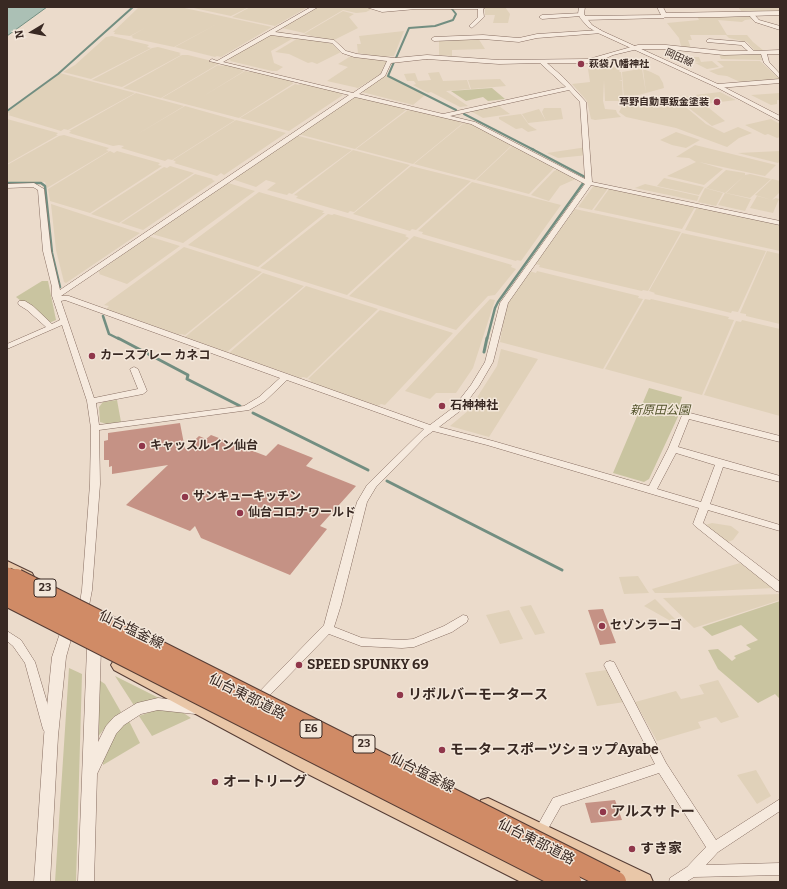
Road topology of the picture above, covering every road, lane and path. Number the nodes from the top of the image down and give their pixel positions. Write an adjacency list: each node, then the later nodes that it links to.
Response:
1 (314, 7): 14 (street)
2 (369, 7): 3 (street)
3 (411, 7): 4 (street)
4 (482, 7): 11 (street)
5 (660, 7): 9 (street)
6 (582, 13): 9 (street); 10 (street); 13 (street, 岡田線)
7 (780, 13): 8 (street)
8 (751, 14): 9 (street); 12 (street)
9 (664, 15)
10 (542, 17)
11 (472, 26)
12 (780, 28)
13 (600, 32): 15 (street); 17 (street, 岡田線)
14 (270, 33): 21 (street); 27 (street)
15 (434, 39)
16 (709, 41): 18 (street)
17 (632, 48): 18 (street); 22 (street); 25 (street, 岡田線)
18 (752, 52): 20 (street)
19 (780, 52): 20 (street)
20 (764, 53): 23 (street)
21 (395, 60): 22 (street); 27 (street)
22 (542, 62): 26 (street)
23 (780, 76)
24 (780, 81): 25 (street)
25 (718, 86): 29 (street, 岡田線)
26 (571, 88): 28 (street); 30 (street)
27 (353, 95): 28 (street); 33 (street)
28 (441, 116): 30 (street)
29 (780, 119)
30 (589, 183): 32 (street); 42 (street)
31 (7, 186): 33 (street)
32 (780, 223)
33 (57, 298): 35 (street); 39 (street)
34 (22, 303): 36 (street)
35 (65, 321): 36 (street); 40 (street)
36 (50, 326): 37 (street)
37 (8, 346)
38 (134, 369): 40 (street)
39 (286, 377): 41 (street); 42 (street)
40 (91, 401): 41 (street)
41 (95, 428): 55 (street)
42 (431, 428): 47 (street); 57 (street)
43 (780, 439): 44 (street)
44 (673, 449): 45 (street); 47 (street)
45 (720, 463): 46 (street); 48 (street)
46 (780, 479)
47 (651, 491): 48 (street)
48 (705, 506): 49 (street); 52 (street)
49 (780, 528)
50 (7, 567): 55 (main road, 仙台塩釜線 / 23)
51 (7, 576): 76 (highway, 仙台東部道路 / E6, bridge)
52 (780, 588)
53 (7, 595): 75 (highway, 仙台東部道路 / E6, bridge)
54 (7, 605): 58 (main road)
55 (84, 608): 58 (street); 60 (street); 62 (main road, 仙台塩釜線 / 23)
56 (463, 619): 57 (street)
57 (328, 629): 62 (street)
58 (66, 634): 60 (main road); 64 (street)
59 (7, 635): 64 (street)
60 (94, 648): 63 (main road); 66 (street)
61 (610, 665): 65 (street)
62 (264, 694): 68 (main road, 仙台塩釜線 / 23)
63 (202, 709): 66 (street); 72 (main road)
64 (51, 736): 73 (street)
65 (662, 766): 68 (street); 69 (street)
66 (90, 775): 74 (street)
67 (780, 804): 69 (street)
68 (540, 832): 77 (main road, 仙台塩釜線 / 23)
69 (714, 848): 71 (street)
70 (780, 869): 71 (street)
71 (692, 871): 78 (street)
72 (533, 880)
73 (42, 882)
74 (86, 882)
75 (570, 882)
76 (615, 882)
77 (643, 882)
78 (675, 882)

